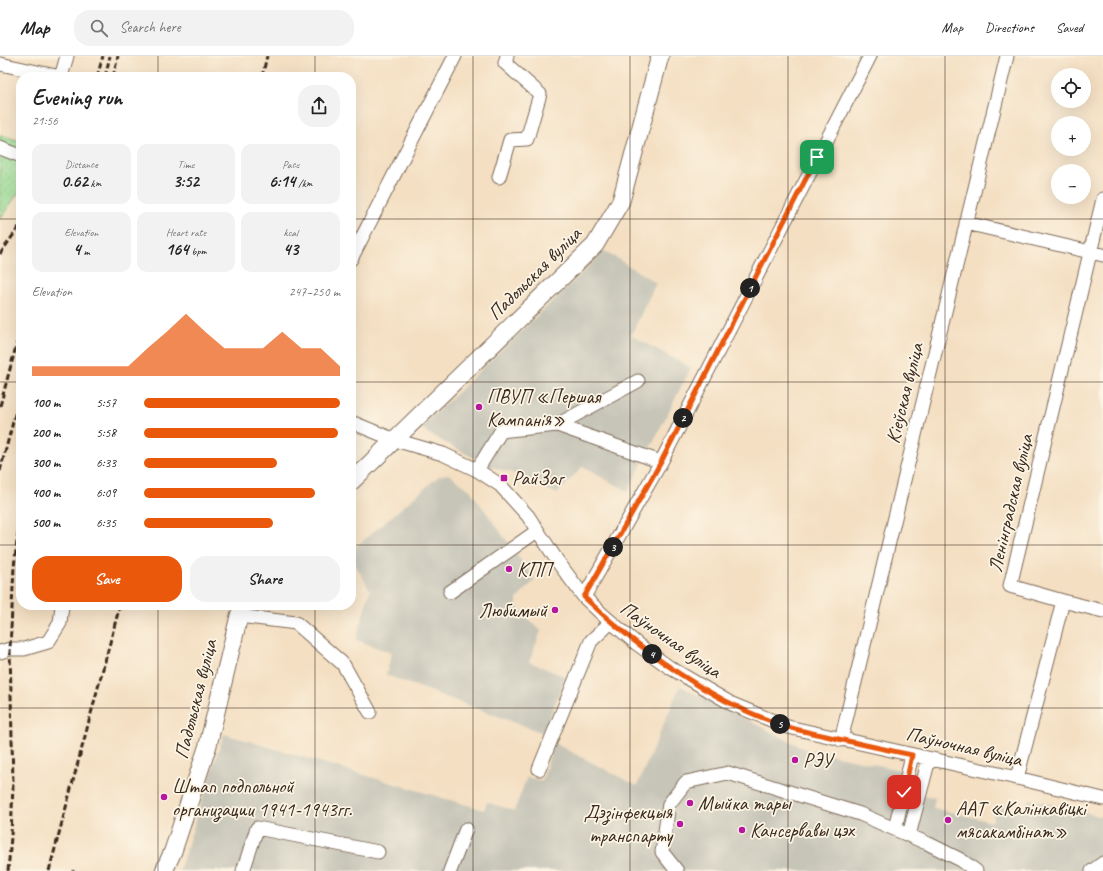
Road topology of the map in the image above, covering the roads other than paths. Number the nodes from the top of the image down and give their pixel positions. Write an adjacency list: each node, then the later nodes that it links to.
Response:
1 (67, 56): 9 (street)
2 (455, 56): 15 (street)
3 (507, 56): 12 (street)
4 (660, 56): 20 (main road, Падольская вуліца)
5 (870, 56): 21 (street)
6 (1008, 56): 14 (street, Кіеўская вуліца)
7 (0, 64): 8 (street)
8 (38, 72)
9 (62, 72)
10 (0, 148): 11 (street)
11 (16, 154)
12 (499, 177)
13 (1103, 199): 16 (street, Ленінградская вуліца)
14 (966, 224): 16 (street); 34 (street, Кіеўская вуліца)
15 (356, 249)
16 (1097, 253): 27 (street, Ленінградская вуліца)
17 (638, 381): 19 (street)
18 (356, 424): 20 (street)
19 (557, 425): 21 (street); 22 (street)
20 (395, 440): 22 (street, Паўночная вуліца); 23 (main road, Падольская вуліца)
21 (661, 462): 26 (street)
22 (477, 470): 24 (street, Паўночная вуліца)
23 (356, 477)
24 (537, 531): 25 (street); 26 (street, Паўночная вуліца)
25 (450, 592)
26 (584, 597): 31 (street, Паўночная вуліца)
27 (1063, 601): 30 (street); 38 (street)
28 (61, 610): 32 (street)
29 (241, 610): 33 (street); 45 (main road, Падольская вуліца)
30 (1103, 611)
31 (611, 622): 34 (street, Паўночная вуліца); 37 (street)
32 (0, 652)
33 (370, 712)
34 (841, 740): 35 (street, Паўночная вуліца)
35 (912, 755): 36 (street, Паўночная вуліца); 41 (street)
36 (929, 759): 38 (street, Паўночная вуліца); 42 (street)
37 (539, 770)
38 (1017, 778): 39 (street, Паўночная вуліца)
39 (1103, 799)
40 (466, 829): 47 (street)
41 (895, 829): 42 (street); 48 (street)
42 (909, 835): 49 (street)
43 (378, 852): 46 (street)
44 (1103, 863): 50 (street)
45 (164, 871)
46 (243, 871)
47 (450, 871)
48 (677, 871)
49 (976, 871)
50 (1092, 871)

